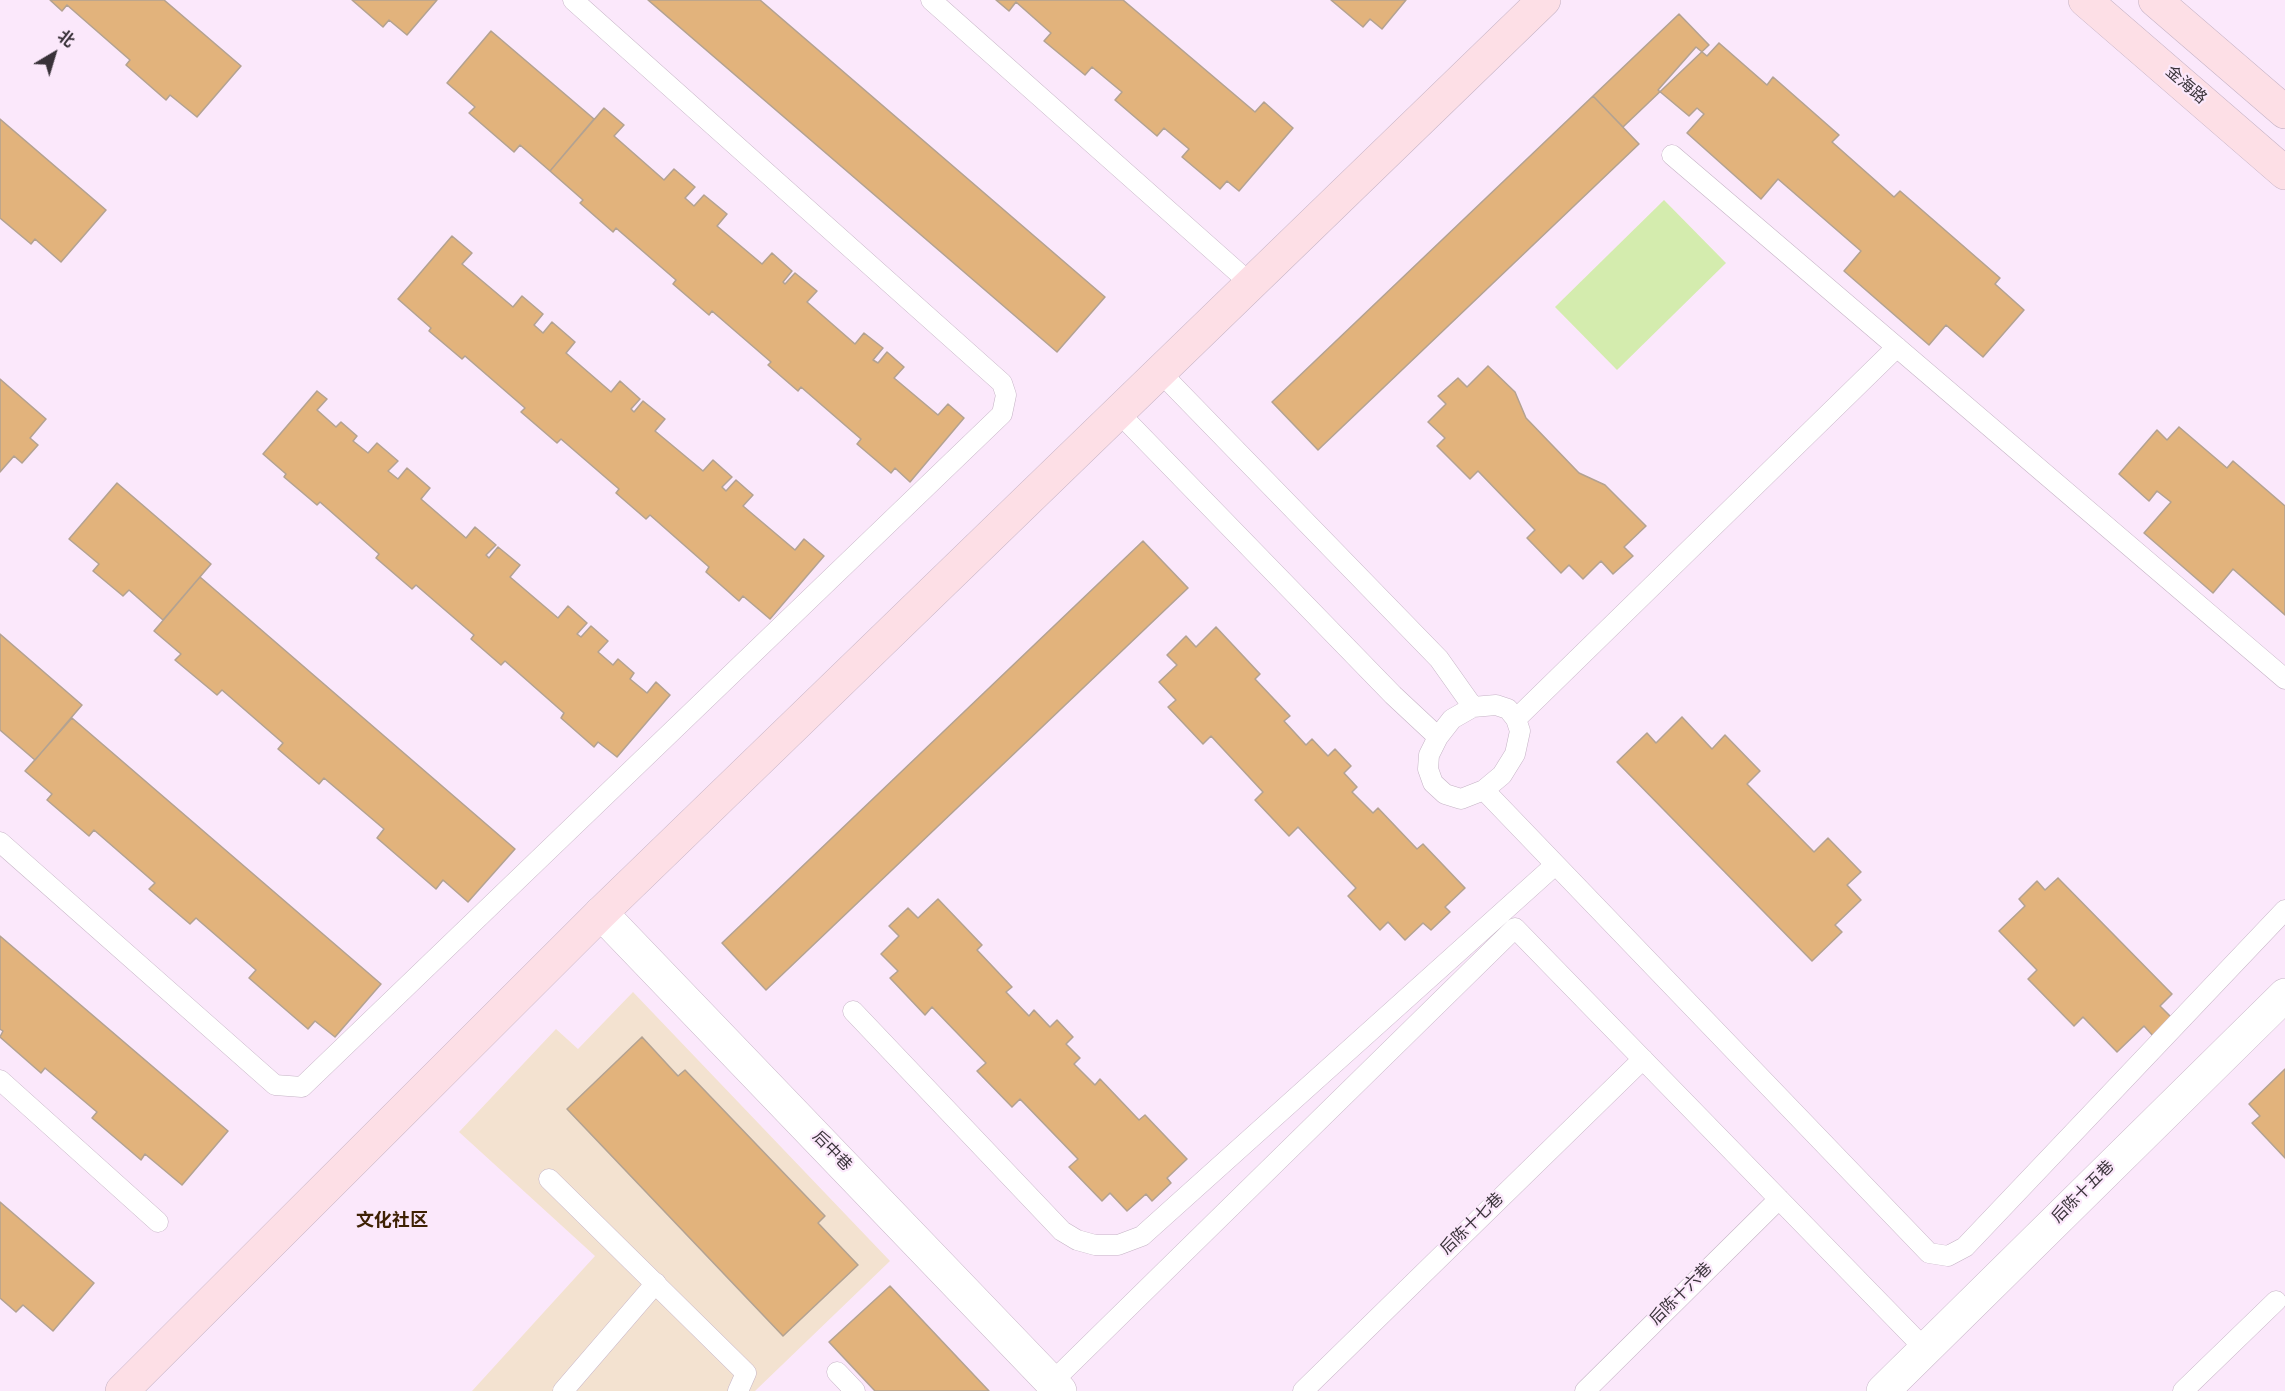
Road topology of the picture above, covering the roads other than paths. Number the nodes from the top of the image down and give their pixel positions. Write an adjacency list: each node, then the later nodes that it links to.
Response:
1 (573, 0): 18 (lane)
2 (932, 0): 9 (lane)
3 (1544, 0): 9 (street)
4 (2085, 0): 8 (street, 金海路)
5 (2155, 0): 6 (street)
6 (2285, 112)
7 (1672, 155): 10 (lane)
8 (2285, 173)
9 (1251, 284): 11 (street)
10 (1897, 347): 13 (lane); 15 (lane)
11 (1160, 372): 12 (street); 14 (lane)
12 (1118, 412): 16 (lane); 21 (street)
13 (2285, 679)
14 (1473, 707): 15 (lane); 16 (lane)
15 (1516, 719): 17 (lane)
16 (1438, 737): 17 (lane)
17 (1484, 790): 19 (lane)
18 (0, 842)
19 (1555, 865): 20 (lane); 23 (lane)
20 (2285, 910)
21 (601, 913): 33 (street, 后中巷); 34 (street)
22 (2285, 996): 31 (street, 后陈十五巷)
23 (853, 1011)
24 (1642, 1059): 27 (lane); 33 (lane); 38 (lane, 后陈十七巷)
25 (0, 1080): 28 (lane)
26 (549, 1179): 29 (lane)
27 (1779, 1200): 31 (lane); 39 (lane, 后陈十六巷)
28 (158, 1222)
29 (656, 1283): 35 (lane); 36 (lane)
30 (2276, 1301): 41 (lane)
31 (1925, 1350): 40 (street, 后陈十五巷)
32 (837, 1372): 37 (lane)
33 (1056, 1387)
34 (122, 1391)
35 (563, 1391)
36 (738, 1391)
37 (855, 1391)
38 (1303, 1391)
39 (1585, 1391)
40 (1883, 1391)
41 (2183, 1391)

